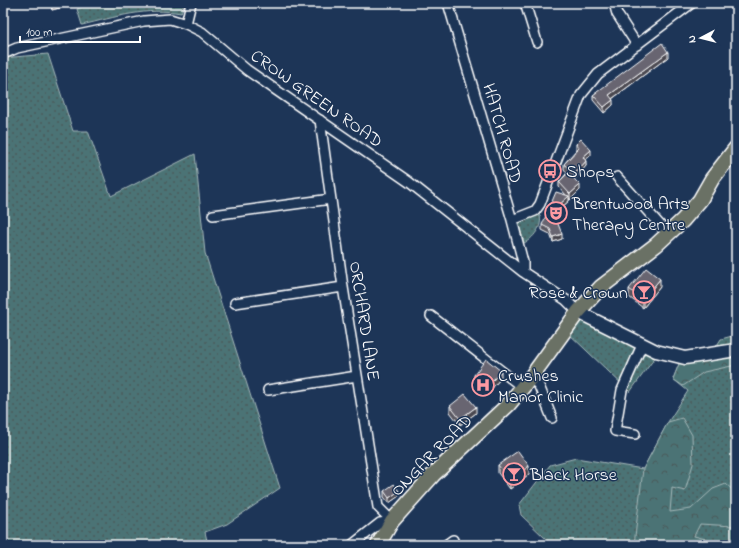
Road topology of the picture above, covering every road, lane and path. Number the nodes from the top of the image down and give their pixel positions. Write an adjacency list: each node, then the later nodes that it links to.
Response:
1 (191, 3): 6 (street)
2 (448, 3): 15 (street, HATCH ROAD)
3 (525, 3): 7 (street)
4 (614, 3): 8 (street)
5 (692, 3): 8 (street)
6 (186, 24): 9 (street, CROW GREEN ROAD); 10 (street, CROW GREEN ROAD)
7 (537, 42)
8 (637, 45): 15 (street)
9 (3, 54)
10 (320, 120): 13 (street, ORCHARD LANE); 17 (street, CROW GREEN ROAD)
11 (736, 148): 16 (main road, ONGAR ROAD)
12 (617, 177): 16 (street)
13 (330, 199): 14 (street); 18 (street, ORCHARD LANE)
14 (213, 215)
15 (512, 220): 17 (street, HATCH ROAD)
16 (668, 234): 20 (main road, ONGAR ROAD)
17 (523, 272): 20 (street, CROW GREEN ROAD)
18 (343, 287): 19 (street); 24 (street, ORCHARD LANE)
19 (234, 303)
20 (578, 312): 22 (street); 25 (main road, ONGAR ROAD)
21 (431, 316): 25 (street)
22 (642, 345): 23 (street); 28 (street)
23 (736, 350)
24 (357, 376): 26 (street); 29 (street, ORCHARD LANE)
25 (527, 382): 27 (street); 29 (main road, ONGAR ROAD)
26 (268, 390)
27 (552, 418)
28 (635, 434)
29 (392, 521): 30 (street); 31 (main road, ONGAR ROAD)
30 (352, 545)
31 (378, 545)

